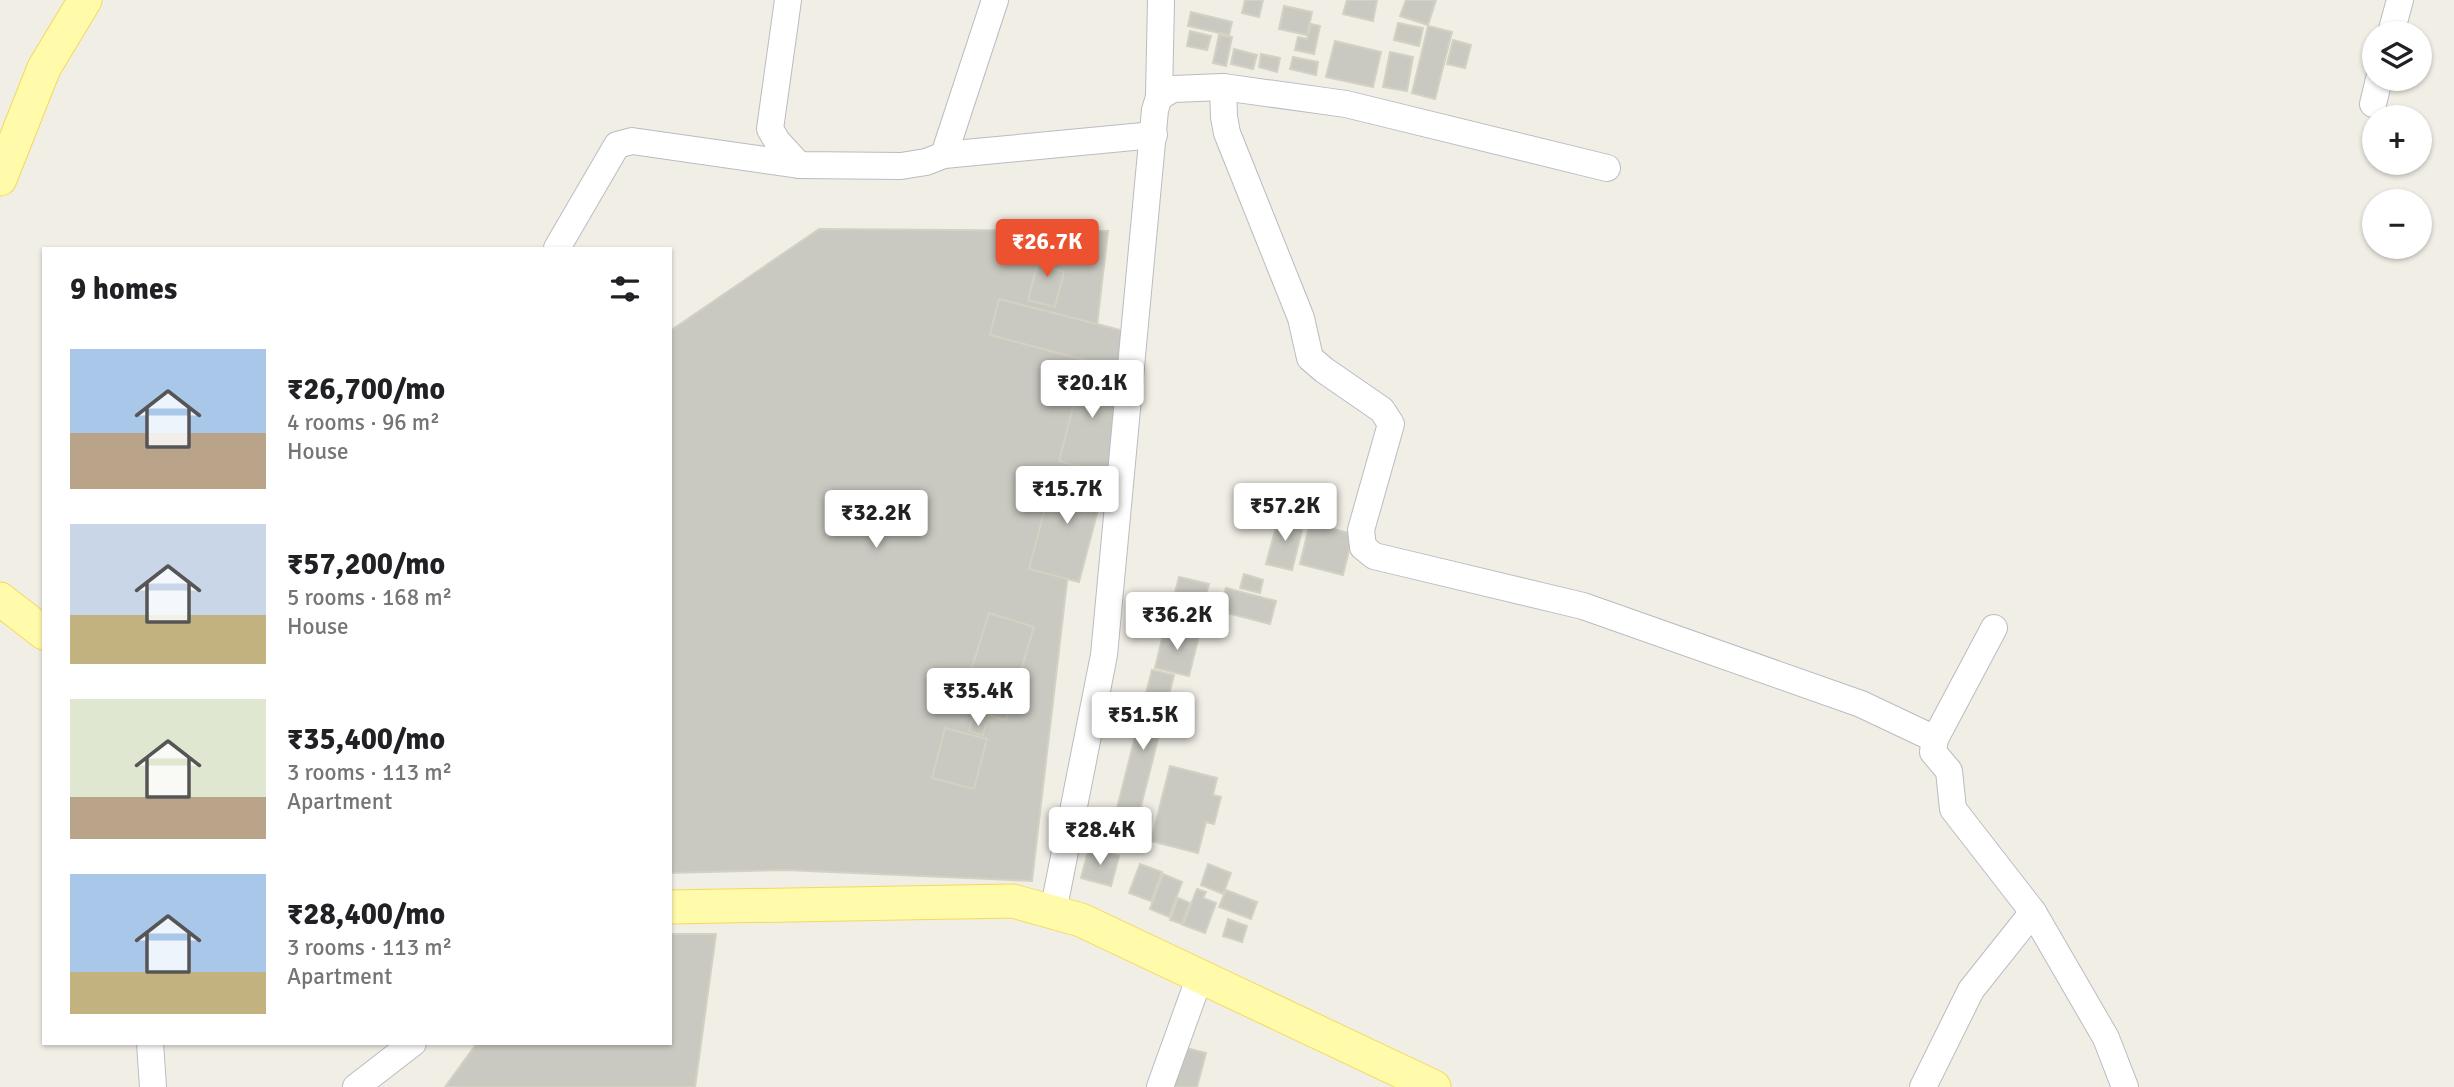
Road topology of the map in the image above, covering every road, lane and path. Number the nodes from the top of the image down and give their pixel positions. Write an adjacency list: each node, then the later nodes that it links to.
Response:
1 (85, 0): 10 (main road)
2 (788, 0): 12 (street)
3 (995, 0): 11 (street)
4 (1161, 0): 8 (street)
5 (2400, 0): 6 (street)
6 (2394, 21)
7 (1223, 87): 8 (street); 13 (street); 19 (street)
8 (1159, 97): 9 (street)
9 (1154, 135): 11 (street); 21 (street)
10 (7, 142): 14 (main road)
11 (944, 155): 12 (street)
12 (799, 165): 15 (street)
13 (1607, 168)
14 (0, 178)
15 (558, 247)
16 (0, 599): 18 (main road)
17 (1994, 628): 19 (street)
18 (42, 631)
19 (1935, 739): 22 (street)
20 (672, 907): 21 (main road)
21 (1053, 912): 23 (main road)
22 (2033, 912): 30 (street); 31 (street)
23 (1200, 976): 28 (street); 29 (main road)
24 (150, 1045): 26 (street)
25 (410, 1045): 27 (street)
26 (153, 1087)
27 (356, 1087)
28 (1160, 1087)
29 (1434, 1087)
30 (1923, 1087)
31 (2125, 1087)

